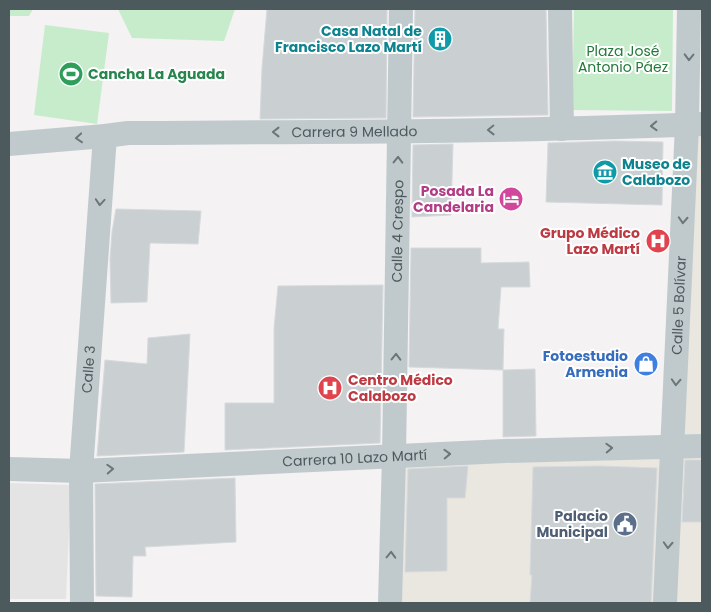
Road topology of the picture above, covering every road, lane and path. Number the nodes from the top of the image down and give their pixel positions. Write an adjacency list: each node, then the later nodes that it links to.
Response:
1 (401, 9): 6 (street, Calle 4 Crespo)
2 (560, 9): 5 (street)
3 (690, 9): 4 (street, Calle 5 Bolívar, one-way to 4)
4 (695, 124): 5 (street, Carrera 9 Mellado, one-way to 5); 10 (street, Calle 5 Bolívar, one-way to 10)
5 (562, 129): 6 (street, Carrera 9 Mellado, one-way to 6)
6 (399, 132): 7 (street, Carrera 9 Mellado, one-way to 7); 11 (street, Calle 4 Crespo, one-way to 6)
7 (105, 136): 8 (street, Carrera 9 Mellado, one-way to 8); 13 (street, Calle 3, one-way to 13)
8 (9, 144)
9 (702, 446): 10 (street, Carrera 10 Lazo Martí)
10 (673, 447): 11 (street, Carrera 10 Lazo Martí, one-way to 10); 16 (street, Calle 5 Bolívar, one-way to 16)
11 (394, 456): 13 (street, Carrera 10 Lazo Martí, one-way to 11); 15 (street, Calle 4 Crespo, one-way to 11)
12 (9, 469): 13 (street, Carrera 10 Lazo Martí)
13 (81, 471): 14 (street, Calle 3)
14 (82, 603)
15 (390, 603)
16 (665, 603)

